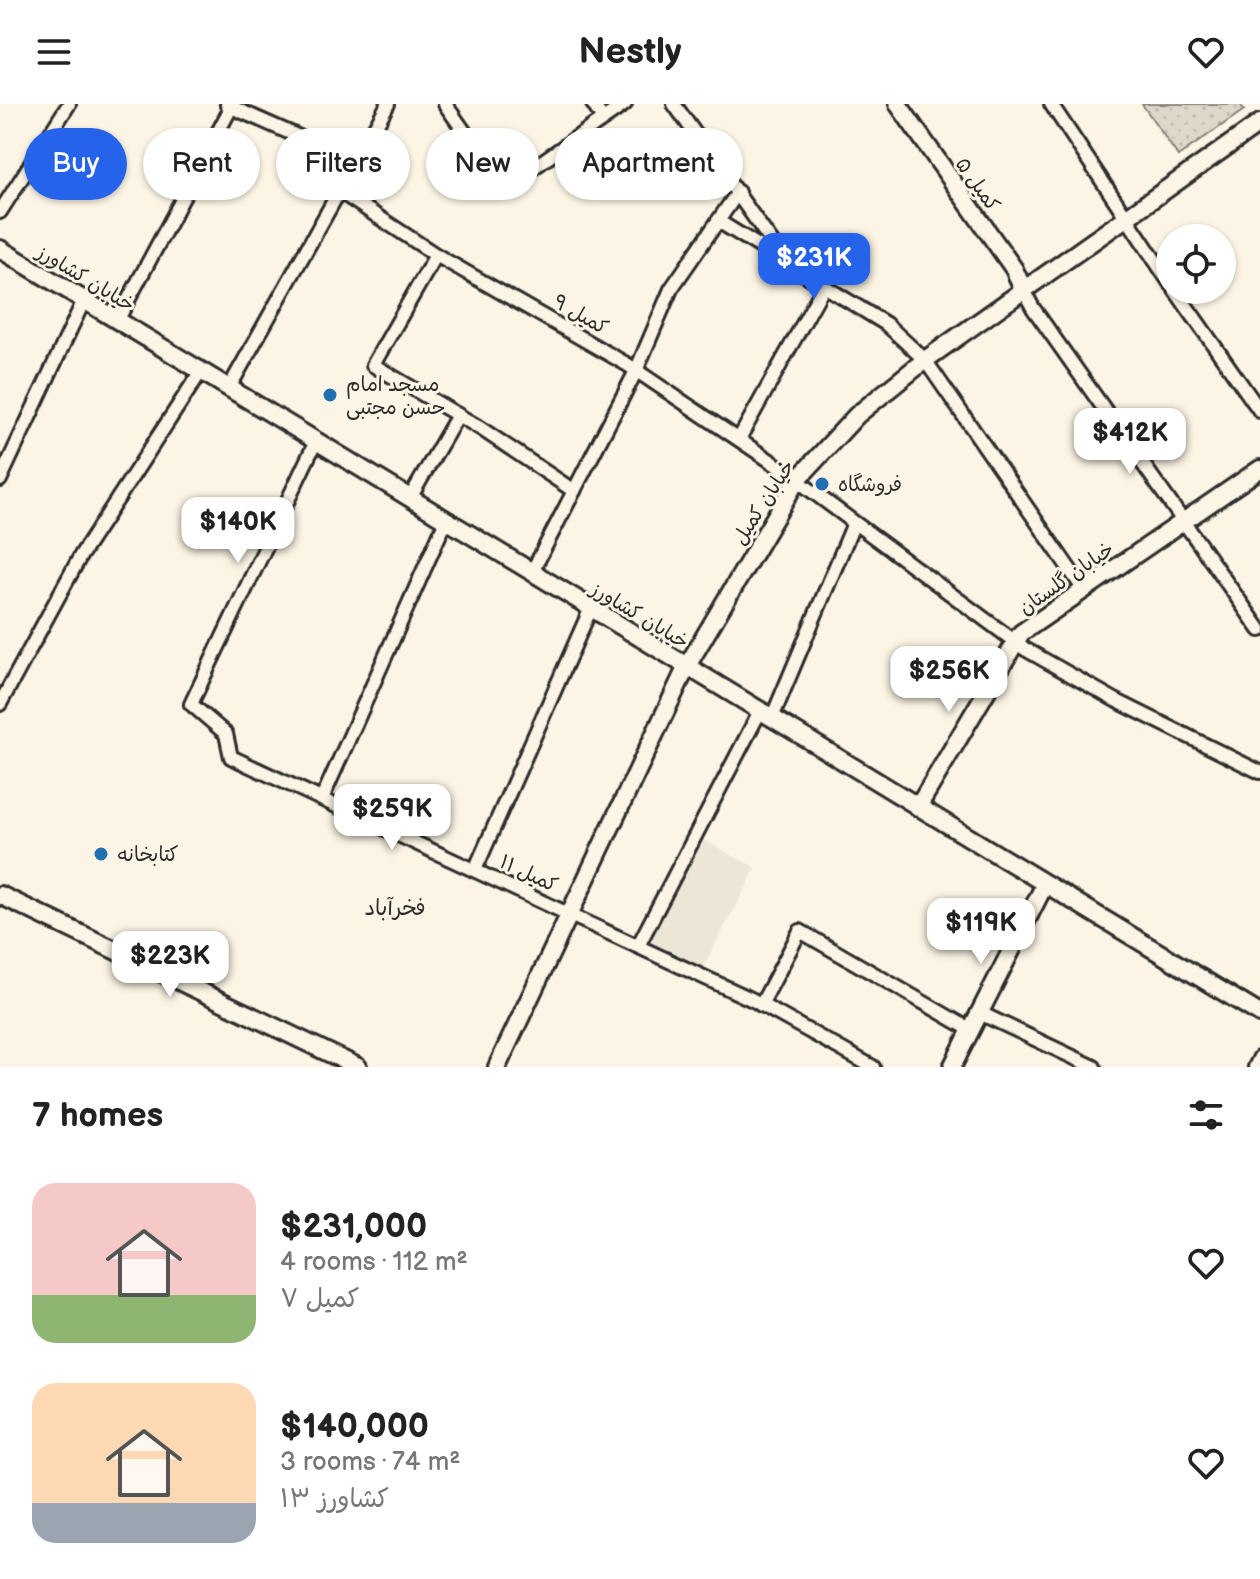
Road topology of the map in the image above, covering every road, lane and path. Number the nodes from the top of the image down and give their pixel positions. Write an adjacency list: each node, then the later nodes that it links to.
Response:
1 (69, 104): 19 (street)
2 (388, 104): 13 (street)
3 (445, 104): 10 (street)
4 (593, 104): 10 (street)
5 (625, 104): 10 (street)
6 (674, 104): 14 (street)
7 (898, 104): 27 (street, کمیل ۵)
8 (1051, 104): 20 (street)
9 (230, 105): 12 (street); 30 (street)
10 (603, 119)
11 (1260, 123): 20 (street, خیابان کمیل)
12 (281, 128)
13 (375, 128)
14 (691, 128)
15 (743, 199): 25 (street)
16 (334, 200): 34 (street)
17 (353, 200): 23 (street, کمیل ۹)
18 (732, 200): 21 (street)
19 (0, 212)
20 (1127, 217): 24 (street); 27 (street, خیابان کمیل)
21 (718, 221): 25 (street); 33 (street)
22 (0, 249): 28 (street, خیابان کشاورز)
23 (436, 255): 33 (street, کمیل ۹); 36 (street)
24 (1156, 262)
25 (787, 263): 26 (street)
26 (824, 286): 31 (street); 37 (street)
27 (1023, 289): 31 (street, خیابان کمیل); 45 (street)
28 (84, 300): 30 (street, خیابان کشاورز); 40 (street)
29 (1185, 304): 35 (street)
30 (117, 321): 32 (street, خیابان کشاورز)
31 (925, 360): 41 (street, خیابان کمیل); 48 (street)
32 (201, 371): 34 (street, خیابان کشاورز); 53 (street)
33 (636, 371): 37 (street, کمیل ۹); 42 (street)
34 (229, 388): 38 (street, خیابان کشاورز)
35 (1260, 411)
36 (458, 415): 42 (street); 43 (street)
37 (739, 439): 41 (street, کمیل ۹)
38 (316, 441): 43 (street, خیابان کشاورز); 56 (street, کمیل ۱۱)
39 (1260, 469): 45 (street, خیابان گلستان)
40 (0, 480)
41 (797, 480): 46 (street, کمیل ۹); 52 (street, خیابان کمیل)
42 (574, 491): 47 (street)
43 (410, 498): 44 (street, خیابان کشاورز)
44 (446, 520): 47 (street, خیابان کشاورز); 56 (street)
45 (1183, 522): 48 (street, خیابان گلستان); 50 (street)
46 (854, 523): 51 (street, کمیل ۹); 54 (street)
47 (532, 572): 49 (street, خیابان کشاورز)
48 (1084, 590): 51 (street, خیابان گلستان)
49 (591, 608): 52 (street, خیابان کشاورز); 58 (street)
50 (1260, 630)
51 (1015, 641): 55 (street, کمیل ۹); 57 (street, خیابان گلستان)
52 (687, 666): 54 (street, خیابان کشاورز); 61 (street, خیابان کمیل)
53 (0, 704)
54 (766, 714): 57 (street, خیابان کشاورز); 62 (street)
55 (1260, 772)
56 (322, 799): 58 (street, کمیل ۱۱)
57 (918, 807): 59 (street, خیابان کشاورز)
58 (475, 870): 61 (street, کمیل ۱۱)
59 (1045, 884): 64 (street); 65 (street, خیابان کشاورز)
60 (0, 895): 68 (street)
61 (568, 914): 62 (street, کمیل ۱۱); 69 (street, خیابان کمیل)
62 (638, 946): 63 (street, کمیل ۱۱)
63 (761, 1005): 66 (street); 70 (street, کمیل ۱۱)
64 (980, 1013): 66 (street); 72 (street)
65 (1260, 1014)
66 (971, 1030): 71 (street)
67 (1260, 1057): 73 (street)
68 (358, 1067)
69 (497, 1067)
70 (873, 1067)
71 (952, 1067)
72 (1094, 1067)
73 (1255, 1067)

